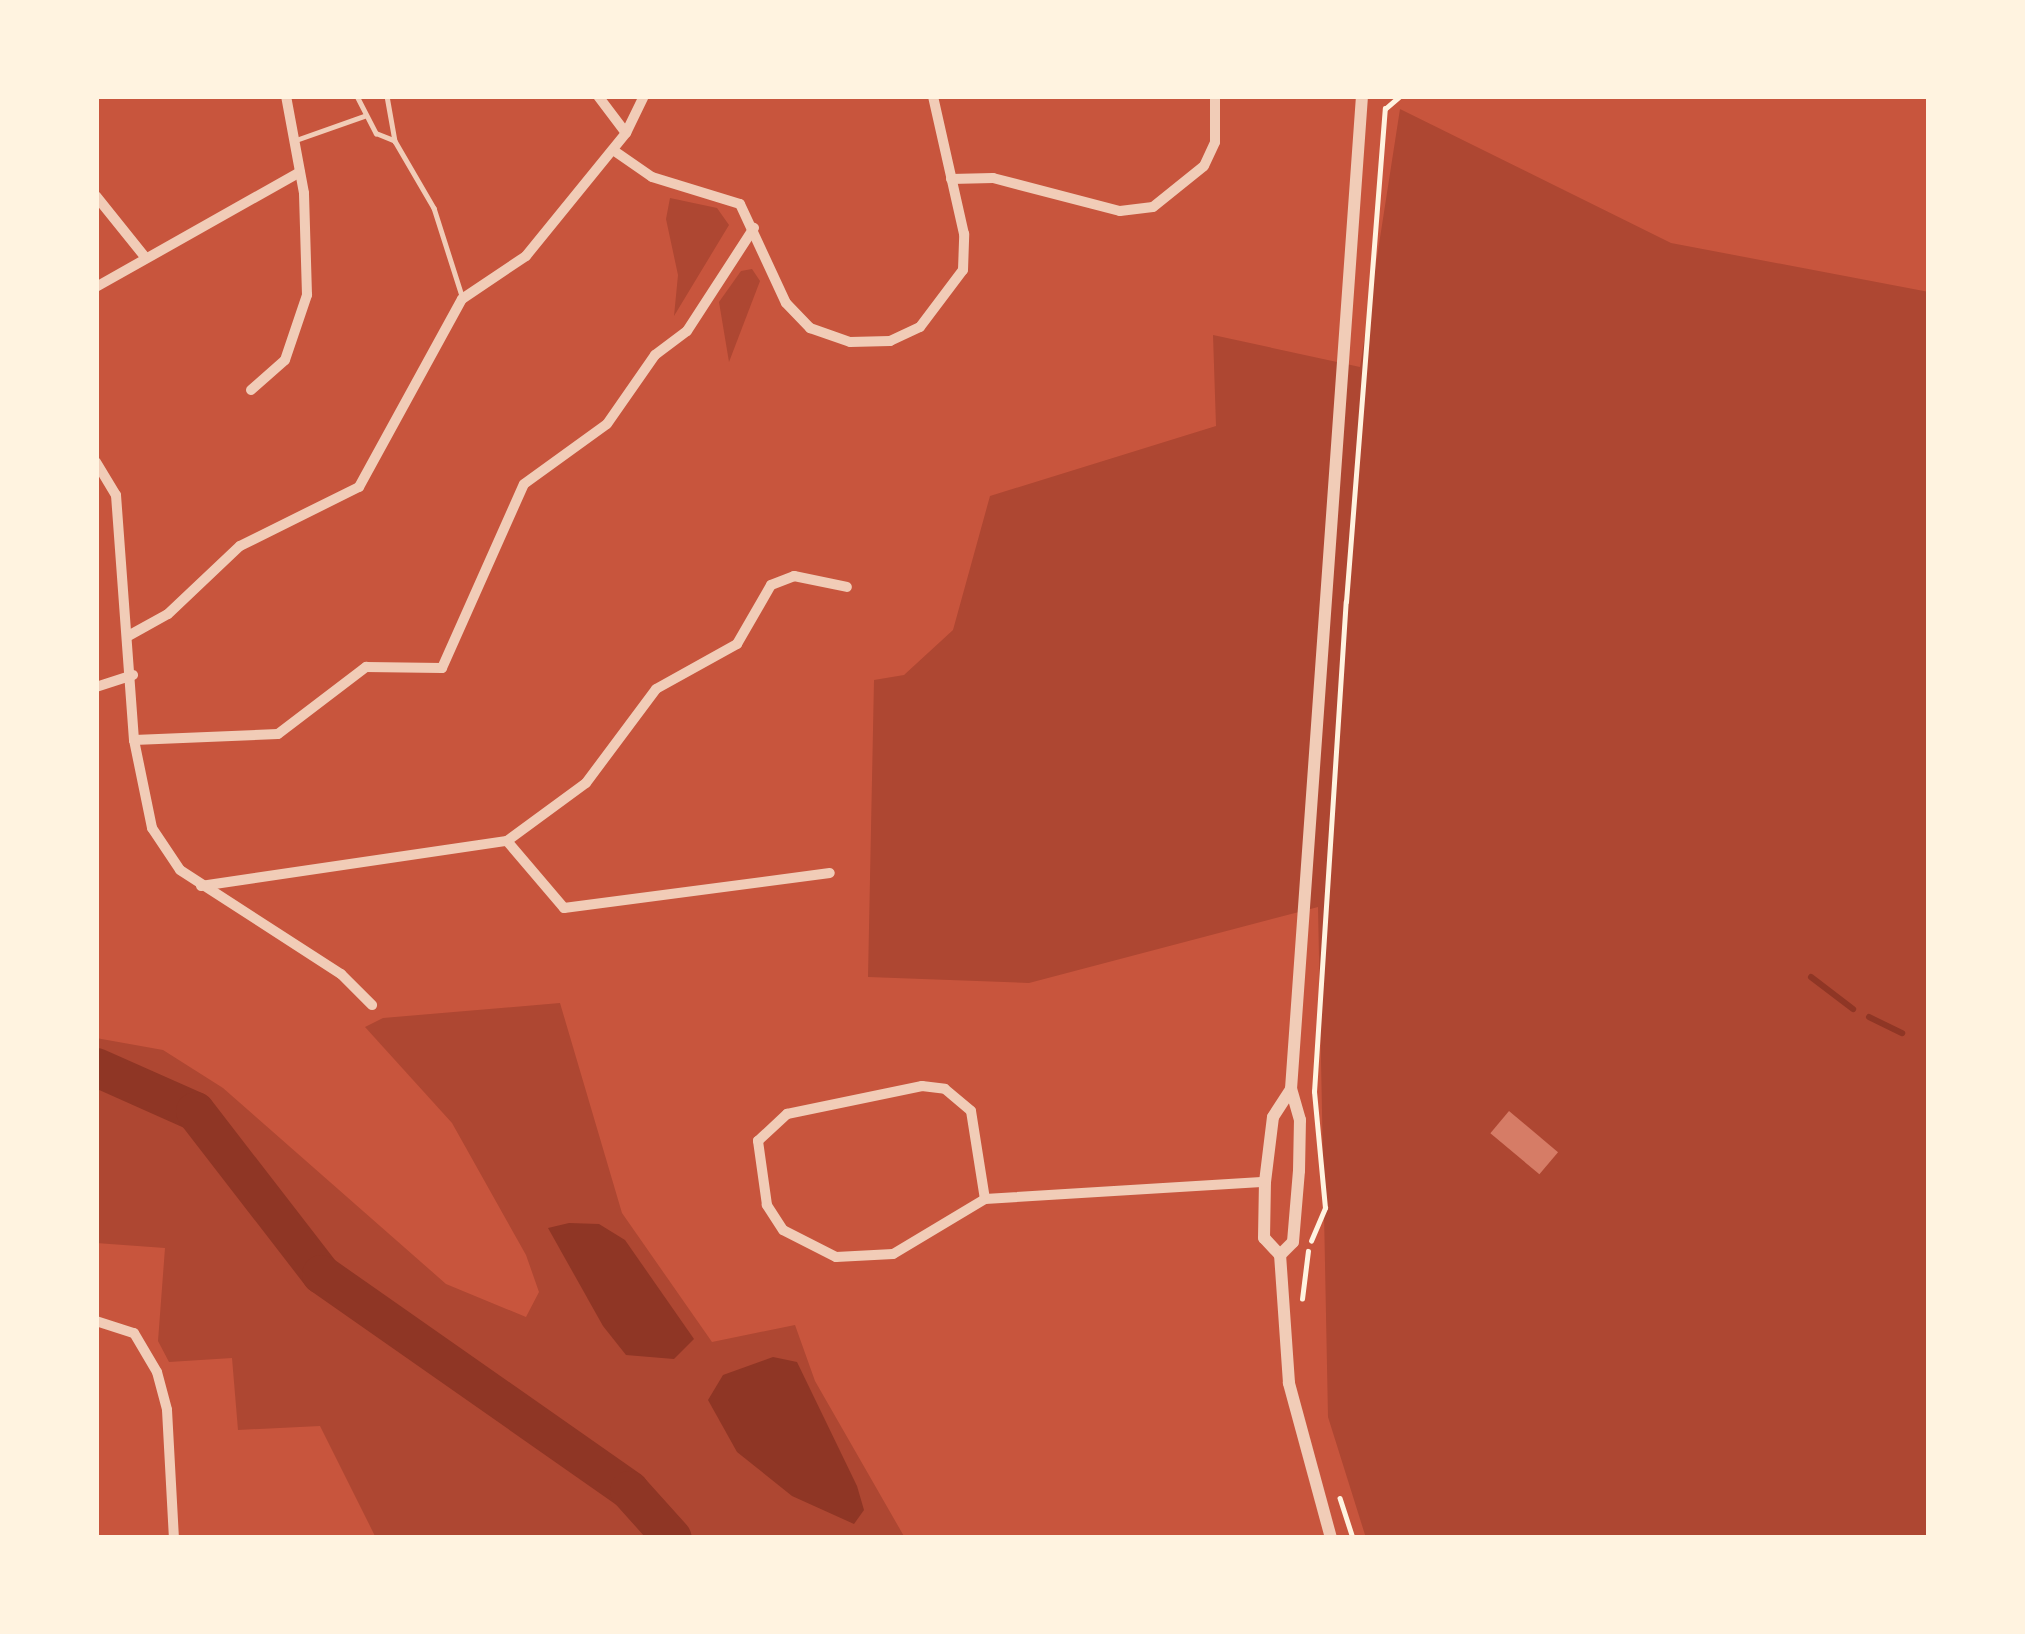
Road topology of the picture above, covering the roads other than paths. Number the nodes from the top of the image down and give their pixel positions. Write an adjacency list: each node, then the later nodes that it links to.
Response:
1 (286, 96): 11 (street)
2 (357, 96): 9 (lane)
3 (387, 96): 12 (lane)
4 (598, 96): 10 (street)
5 (644, 96): 10 (street)
6 (933, 96): 15 (street)
7 (1215, 96): 15 (street)
8 (1362, 96): 32 (street)
9 (364, 116): 11 (lane); 12 (lane)
10 (626, 133): 13 (street)
11 (294, 141): 14 (street)
12 (395, 141): 20 (lane)
13 (613, 150): 17 (street); 20 (street)
14 (300, 172): 18 (street); 21 (street)
15 (951, 179): 17 (street)
16 (96, 196): 18 (street)
17 (754, 228): 27 (street)
18 (145, 257): 19 (street)
19 (96, 286)
20 (462, 299): 24 (street)
21 (251, 390)
22 (96, 462): 24 (street)
23 (847, 586): 28 (street)
24 (130, 635): 25 (street)
25 (133, 675): 26 (street); 27 (street)
26 (96, 687)
27 (134, 740): 30 (street)
28 (507, 841): 29 (street); 30 (street)
29 (830, 873)
30 (201, 886): 31 (street)
31 (372, 1005)
32 (1291, 1088): 33 (street); 35 (street)
33 (1265, 1182): 34 (street); 35 (street)
34 (986, 1199): 34 (street)
35 (1280, 1255): 38 (street)
36 (96, 1321): 37 (street)
37 (175, 1538)
38 (1331, 1538)

